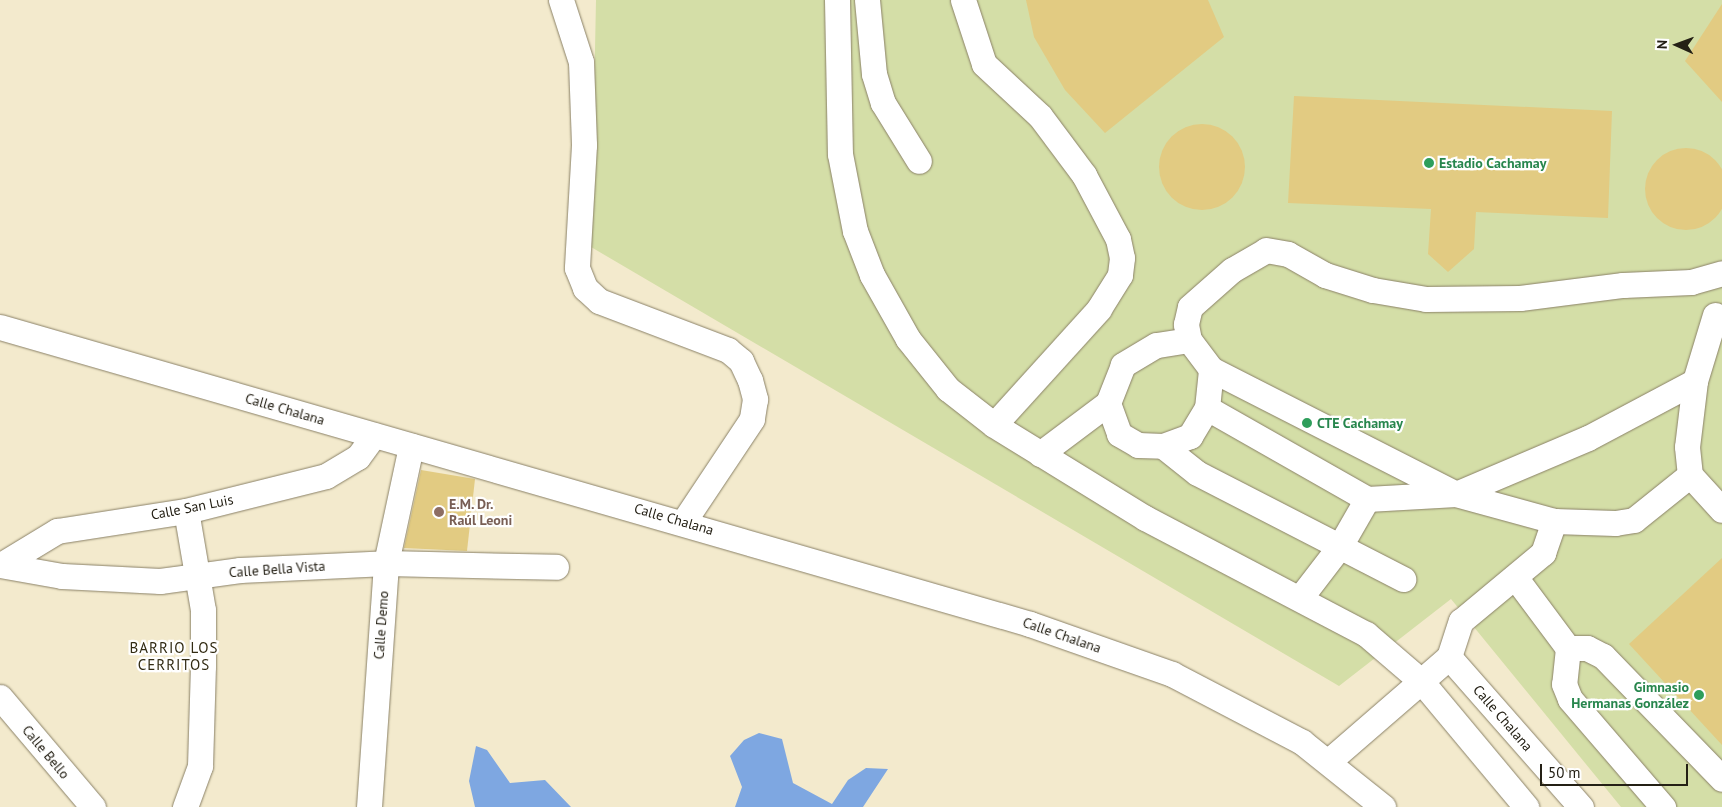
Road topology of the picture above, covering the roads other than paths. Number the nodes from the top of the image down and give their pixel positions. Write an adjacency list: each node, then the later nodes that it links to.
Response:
1 (561, 0): 24 (street)
2 (837, 0): 14 (street)
3 (867, 0): 5 (street)
4 (963, 0): 14 (street)
5 (919, 161)
6 (1722, 273): 9 (street)
7 (1715, 315): 11 (street)
8 (0, 327): 15 (street, Calle Chalana)
9 (1189, 340): 10 (street); 12 (street)
10 (1211, 369): 13 (street); 20 (street)
11 (1696, 381): 19 (street); 20 (street)
12 (1108, 403): 17 (street); 18 (street)
13 (1207, 408): 17 (street); 21 (street)
14 (994, 424): 18 (street)
15 (374, 435): 16 (street, Calle Chalana); 23 (street, Calle San Luis)
16 (411, 446): 24 (street, Calle Chalana); 27 (street, Calle Demo)
17 (1163, 446): 26 (street)
18 (1040, 454): 33 (street)
19 (1690, 475): 22 (street); 25 (street)
20 (1456, 494): 21 (street); 25 (street)
21 (1367, 500): 26 (street)
22 (1722, 510)
23 (186, 511): 28 (street, Calle San Luis); 30 (street)
24 (684, 521): 38 (street, Calle Chalana)
25 (1554, 521): 31 (street)
26 (1340, 546): 32 (street); 33 (street)
27 (386, 563): 29 (street, Calle Bella Vista); 30 (street, Calle Bella Vista); 42 (street, Calle Demo)
28 (1, 565): 30 (street, Calle Bella Vista)
29 (556, 567)
30 (197, 576): 41 (street)
31 (1515, 577): 34 (street); 35 (street)
32 (1403, 579)
33 (1300, 598): 36 (street)
34 (1568, 648): 39 (street); 46 (street)
35 (1449, 657): 36 (street); 45 (street, Calle Chalana)
36 (1422, 682): 38 (street); 44 (street)
37 (0, 697): 40 (street, Calle Bello)
38 (1330, 760): 43 (street, Calle Chalana)
39 (1722, 779)
40 (93, 807)
41 (185, 807)
42 (369, 807)
43 (1383, 807)
44 (1526, 807)
45 (1581, 807)
46 (1663, 807)

